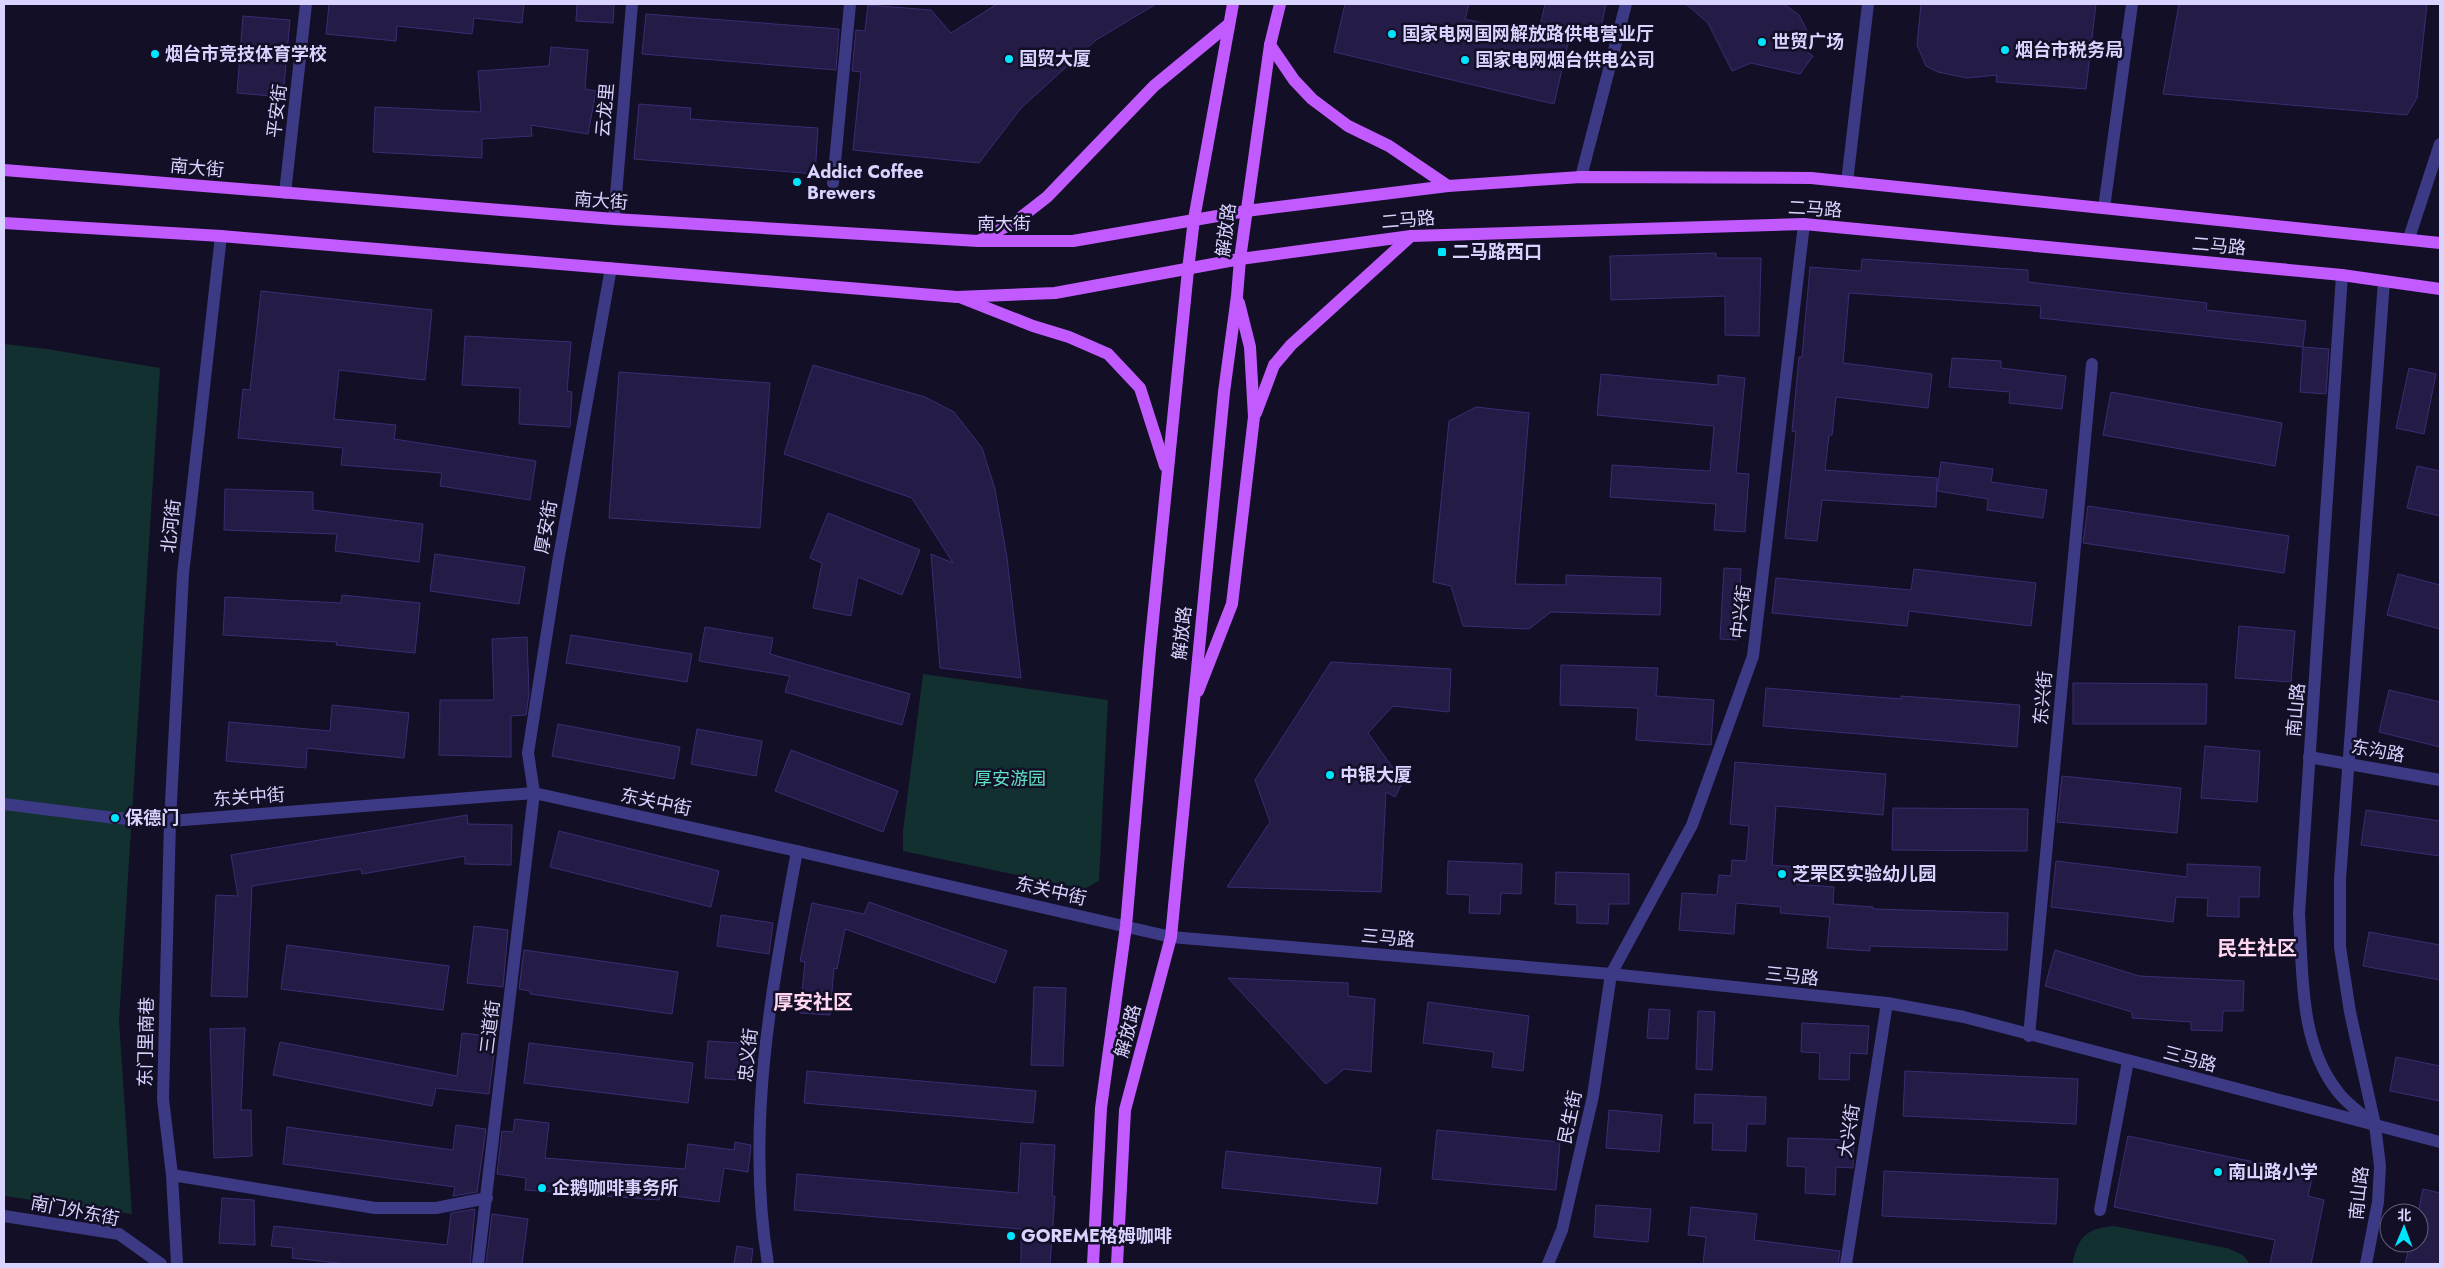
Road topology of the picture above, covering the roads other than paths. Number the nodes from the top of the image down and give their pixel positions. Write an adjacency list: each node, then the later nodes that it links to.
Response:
1 (306, 4): 17 (street, 平安街)
2 (632, 4): 20 (street, 云龙里)
3 (850, 4): 15 (street)
4 (1233, 4): 9 (main road, 解放路)
5 (1280, 4): 10 (main road, 解放路)
6 (1626, 4): 13 (street)
7 (1868, 4): 14 (street)
8 (2132, 4): 18 (street)
9 (1228, 25): 21 (main road, 解放路); 27 (main road)
10 (1270, 45): 16 (main road); 19 (main road, 解放路)
11 (2440, 144): 26 (street)
12 (4, 170): 17 (main road, 南大街)
13 (1581, 177): 14 (main road, 二马路); 16 (main road, 二马路)
14 (1846, 182): 18 (main road, 二马路)
15 (833, 183)
16 (1448, 186): 19 (main road, 二马路)
17 (285, 193): 20 (main road, 南大街)
18 (2104, 208): 26 (main road, 二马路)
19 (1246, 211): 21 (main road, 二马路); 29 (main road, 解放路)
20 (614, 219): 27 (main road, 南大街)
21 (1194, 219): 27 (main road, 南大街); 31 (main road, 解放路)
22 (4, 223): 24 (main road)
23 (1804, 224): 25 (main road, 二马路); 32 (main road, 二马路); 50 (street, 中兴街)
24 (221, 236): 30 (main road); 46 (street, 北河街)
25 (1411, 236): 29 (main road, 二马路); 38 (main road)
26 (2409, 238): 28 (main road, 二马路)
27 (978, 241)
28 (2440, 242)
29 (1240, 259): 31 (main road, 二马路); 35 (main road, 解放路)
30 (611, 268): 36 (main road); 44 (street, 厚安街)
31 (1188, 270): 36 (main road); 39 (main road, 解放路)
32 (2342, 275): 33 (main road, 二马路); 41 (street, 南山路)
33 (2384, 281): 34 (main road, 二马路); 42 (street, 南山路)
34 (2440, 289)
35 (1237, 296): 38 (main road); 40 (main road, 解放路)
36 (957, 297): 39 (main road)
37 (2092, 364): 52 (street, 东兴街)
38 (1254, 417): 40 (main road)
39 (1167, 472): 48 (main road, 解放路)
40 (1192, 705): 49 (main road, 解放路)
41 (2309, 757): 42 (street, 东沟路); 54 (street, 南山路)
42 (2349, 764): 43 (street, 东沟路); 54 (street, 南山路)
43 (2440, 780)
44 (534, 793): 46 (street, 东关中街); 47 (street, 东关中街); 57 (street, 三道街)
45 (4, 804): 46 (street, 东关中街)
46 (170, 821): 56 (street, 东门里南巷)
47 (798, 851): 48 (street, 东关中街); 63 (street, 忠义街)
48 (1126, 926): 49 (street, 三马路); 64 (main road, 解放路)
49 (1171, 937): 50 (street, 三马路); 65 (main road, 解放路)
50 (1611, 974): 51 (street, 三马路); 66 (street, 民生街)
51 (1886, 1003): 52 (street, 三马路); 67 (street, 大兴街)
52 (2029, 1036): 53 (street, 三马路)
53 (2128, 1061): 54 (street, 三马路); 58 (street)
54 (2375, 1125): 55 (street, 三马路); 68 (street, 南山路)
55 (2440, 1142)
56 (172, 1175): 57 (street); 61 (street, 东门里南巷)
57 (486, 1198): 62 (street, 三道街)
58 (2100, 1210)
59 (4, 1216): 60 (street, 南门外东街)
60 (161, 1264)
61 (177, 1264)
62 (478, 1264)
63 (768, 1264)
64 (1093, 1264)
65 (1117, 1264)
66 (1548, 1264)
67 (1846, 1264)
68 (2366, 1264)

